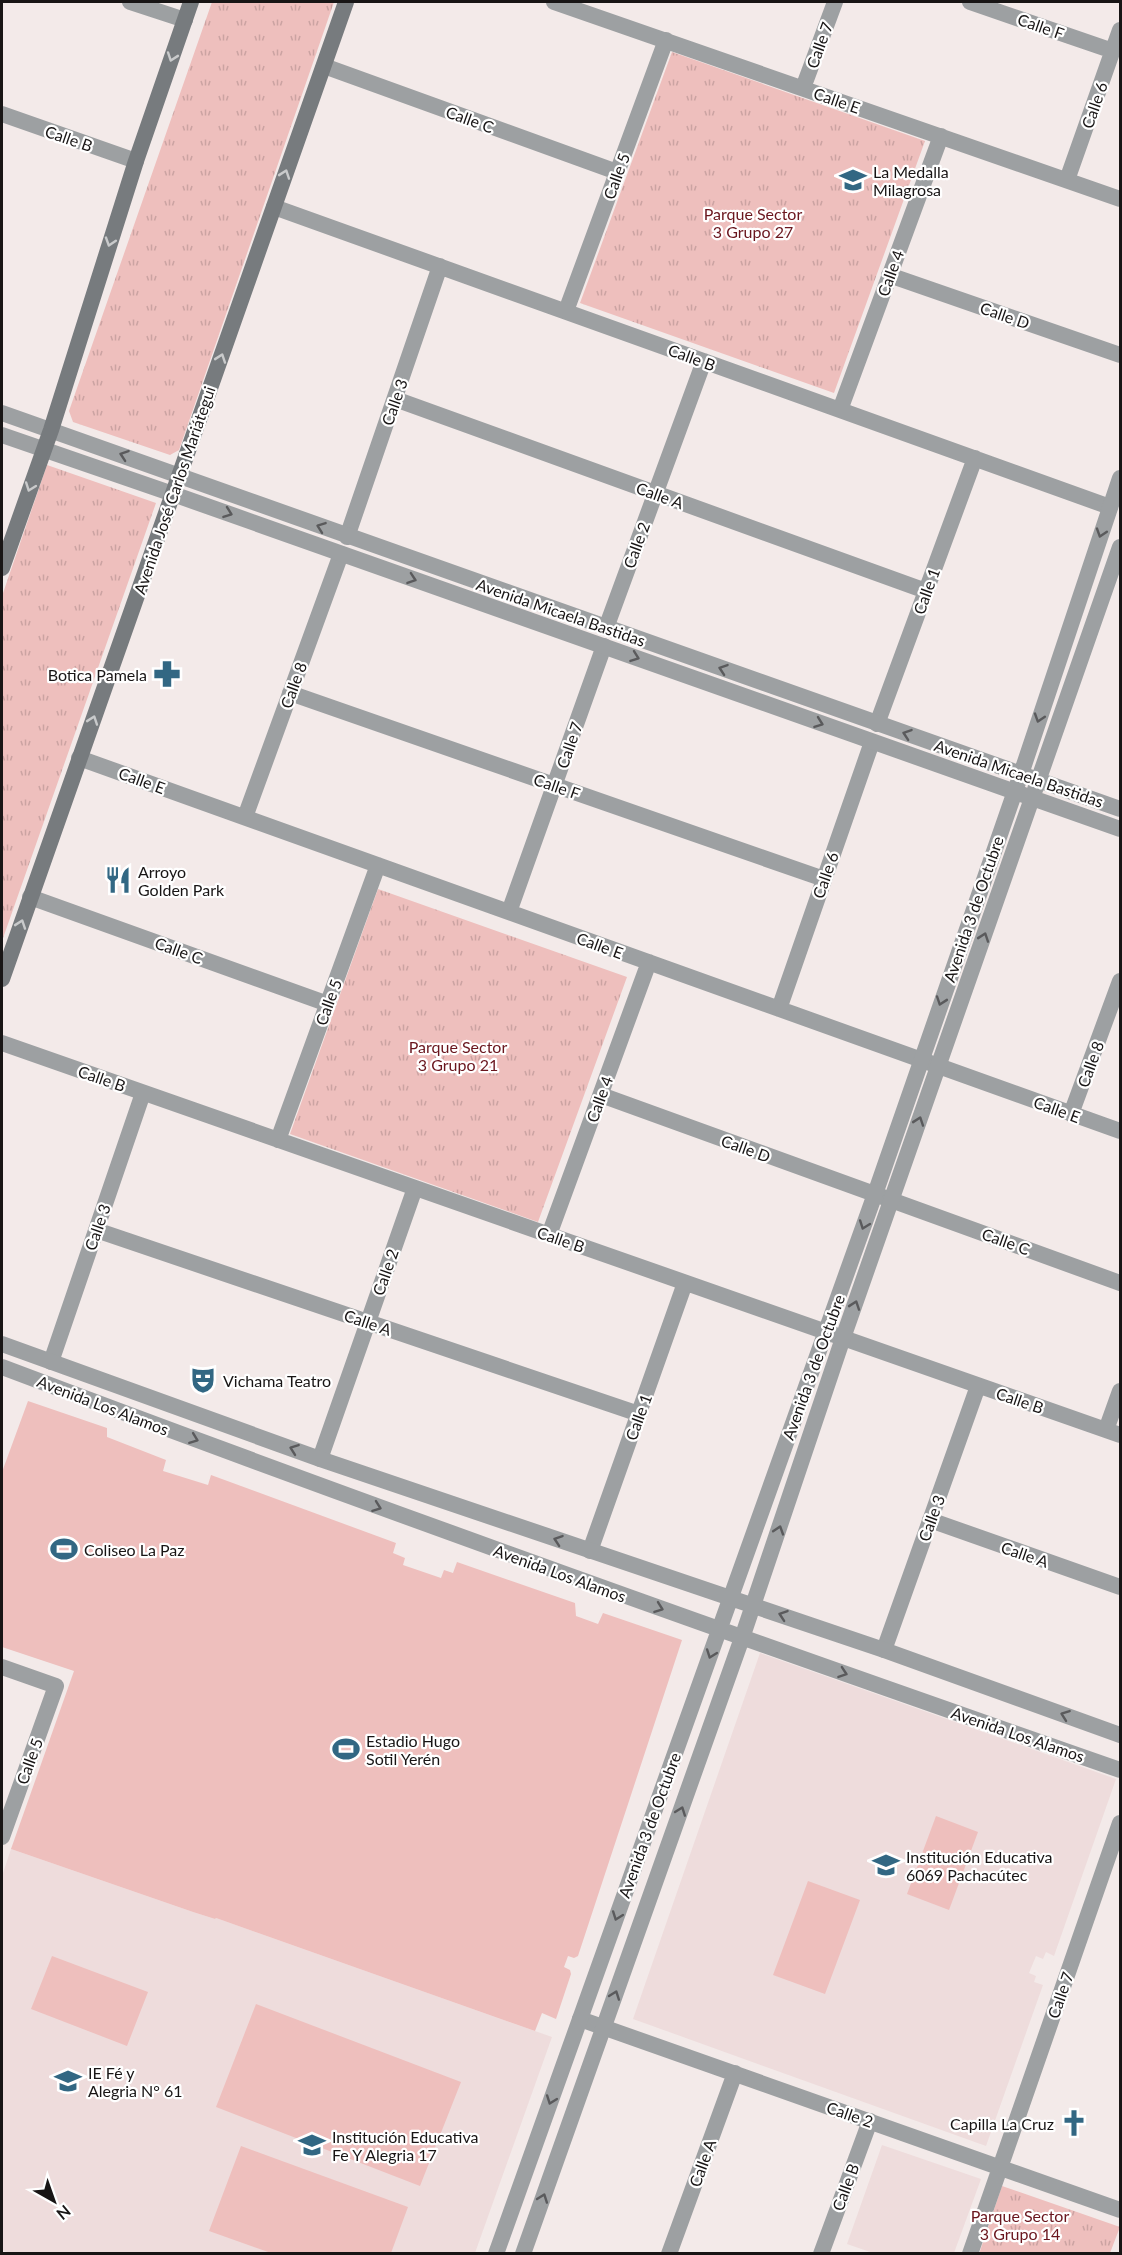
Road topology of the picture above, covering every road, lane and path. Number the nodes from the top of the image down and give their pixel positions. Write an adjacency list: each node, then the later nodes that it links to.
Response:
1 (130, 2): 7 (street)
2 (191, 2): 7 (main road)
3 (346, 2): 11 (main road, Avenida José Carlos Mariátegui)
4 (554, 2): 9 (street, Calle E)
5 (835, 2): 12 (street, Calle 7)
6 (970, 2): 10 (street, Calle F)
7 (185, 20): 15 (main road, one-way to 15)
8 (1120, 30): 10 (street, Calle 6)
9 (666, 40): 12 (street, Calle E); 16 (street, Calle 5)
10 (1113, 51): 17 (street, Calle 6)
11 (324, 66): 16 (street, Calle C); 19 (main road, Avenida José Carlos Mariátegui, one-way to 11)
12 (803, 88): 14 (street, Calle E)
13 (2, 114): 15 (street, Calle B)
14 (941, 136): 17 (street, Calle E); 21 (street, Calle 4)
15 (136, 161): 28 (main road, one-way to 28)
16 (617, 172): 22 (street, Calle 5)
17 (1067, 180): 18 (street, Calle E)
18 (1120, 199)
19 (274, 207): 20 (street, Calle B); 32 (main road, Avenida José Carlos Mariátegui, one-way to 19)
20 (440, 266): 22 (street, Calle B); 25 (street, Calle 3)
21 (890, 274): 23 (street, Calle D); 26 (street, Calle 4)
22 (566, 311): 24 (street, Calle B)
23 (1120, 355)
24 (704, 361): 26 (street, Calle B); 34 (street, Calle 2)
25 (395, 399): 34 (street, Calle A); 37 (street, Calle 3)
26 (840, 410): 31 (street, Calle B)
27 (2, 413): 28 (street, Avenida Micaela Bastidas)
28 (51, 430): 30 (main road); 32 (street, Avenida Micaela Bastidas, one-way to 28)
29 (2, 435): 30 (street, Avenida Micaela Bastidas)
30 (44, 450): 35 (street, Avenida Micaela Bastidas); 40 (main road, one-way to 40)
31 (975, 458): 36 (street, Calle B); 41 (street, Calle 1)
32 (179, 475): 35 (main road, Avenida José Carlos Mariátegui); 37 (street, Avenida Micaela Bastidas, one-way to 32)
33 (1120, 478): 36 (street, Avenida 3 de Octubre)
34 (656, 493): 41 (street, Calle A); 42 (street, Calle 2)
35 (173, 494): 39 (street, Avenida Micaela Bastidas, one-way to 39); 47 (main road, Avenida José Carlos Mariátegui, one-way to 35)
36 (1110, 507): 48 (street, Avenida 3 de Octubre, one-way to 48)
37 (347, 537): 42 (street, Avenida Micaela Bastidas)
38 (1120, 547): 49 (street, Avenida 3 de Octubre)
39 (341, 554): 43 (street, Avenida Micaela Bastidas, one-way to 43); 44 (street, Calle 8)
40 (2, 568)
41 (926, 591): 45 (street, Calle 1)
42 (606, 628): 45 (street, Avenida Micaela Bastidas, one-way to 42)
43 (604, 646): 46 (street, Avenida Micaela Bastidas, one-way to 46); 50 (street, Calle 7)
44 (290, 693): 50 (street, Calle F); 54 (street, Calle 8)
45 (877, 724): 48 (street, Avenida Micaela Bastidas, one-way to 45)
46 (872, 742): 51 (street, Avenida Micaela Bastidas); 57 (street, Calle 6)
47 (79, 758): 54 (street, Calle E); 58 (main road, Avenida José Carlos Mariátegui)
48 (1021, 774): 49 (street, Avenida Micaela Bastidas); 51 (street, Avenida 3 de Octubre)
49 (1038, 781): 52 (street, Avenida 3 de Octubre); 53 (street, Avenida Micaela Bastidas)
50 (555, 785): 57 (street, Calle F); 59 (street, Calle 7)
51 (1014, 791): 52 (street, Avenida Micaela Bastidas); 66 (street, Avenida 3 de Octubre, one-way to 66)
52 (1032, 798): 55 (street, Avenida Micaela Bastidas); 67 (street, Avenida 3 de Octubre, one-way to 52)
53 (1120, 809)
54 (245, 817): 56 (street, Calle E)
55 (1120, 829)
56 (378, 865): 59 (street, Calle E); 63 (street, Calle 5)
57 (824, 879): 64 (street, Calle 6)
58 (30, 897): 61 (main road, Avenida José Carlos Mariátegui, one-way to 58); 63 (street, Calle C)
59 (509, 912): 60 (street, Calle E)
60 (649, 962): 64 (street, Calle E); 69 (street, Calle 4)
61 (2, 979)
62 (1120, 982): 70 (street, Calle 8)
63 (327, 1004): 72 (street, Calle 5)
64 (779, 1009): 66 (street, Calle E)
65 (2, 1043): 68 (street, Calle B)
66 (921, 1060): 67 (street, Calle E); 74 (street, Avenida 3 de Octubre)
67 (939, 1066): 70 (street, Calle E); 75 (street, Avenida 3 de Octubre, one-way to 67)
68 (143, 1092): 72 (street, Calle B); 76 (street, Calle 3)
69 (601, 1095): 74 (street, Calle D); 77 (street, Calle 4)
70 (1071, 1114): 71 (street, Calle E)
71 (1120, 1131)
72 (278, 1140): 73 (street, Calle B)
73 (415, 1188): 77 (street, Calle B); 80 (street, Calle 2)
74 (875, 1194): 75 (street, Calle D); 81 (street, Avenida 3 de Octubre, one-way to 81)
75 (892, 1200): 79 (street, Calle C); 82 (street, Avenida 3 de Octubre, one-way to 75)
76 (96, 1230): 80 (street, Calle A); 84 (street, Calle 3)
77 (549, 1235): 78 (street, Calle B)
78 (685, 1283): 81 (street, Calle B); 90 (street, Calle 1)
79 (1120, 1283)
80 (368, 1323): 90 (street, Calle A); 92 (street, Calle 2)
81 (825, 1332): 82 (street, Calle B); 96 (street, Avenida 3 de Octubre)
82 (843, 1338): 87 (street, Calle B); 97 (street, Avenida 3 de Octubre, one-way to 82)
83 (2, 1344): 84 (street, Avenida Los Alamos)
84 (51, 1362): 86 (street, Avenida Los Alamos)
85 (2, 1367): 88 (street, Avenida Los Alamos)
86 (73, 1370): 88 (street); 92 (street, Avenida Los Alamos, one-way to 86)
87 (978, 1386): 91 (street, Calle B); 93 (street, Calle 3)
88 (65, 1391): 98 (street, Avenida Los Alamos, one-way to 98)
89 (1120, 1391): 91 (street)
90 (639, 1414): 94 (street, Calle 1)
91 (1113, 1433)
92 (320, 1459): 94 (street, Avenida Los Alamos, one-way to 92)
93 (930, 1520): 95 (street, Calle A); 100 (street, Calle 3)
94 (590, 1551): 96 (street, Avenida Los Alamos)
95 (1120, 1587)
96 (730, 1599): 97 (street, Avenida Los Alamos); 98 (street, Avenida 3 de Octubre)
97 (754, 1605): 99 (street, Avenida 3 de Octubre); 100 (street, Avenida Los Alamos, one-way to 97)
98 (719, 1630): 99 (street, Avenida Los Alamos); 106 (street, Avenida 3 de Octubre, one-way to 106)
99 (742, 1638): 103 (street, Avenida Los Alamos, one-way to 103); 107 (street, Avenida 3 de Octubre, one-way to 99)
100 (884, 1650): 102 (street, Avenida Los Alamos, one-way to 100)
101 (2, 1667): 105 (street, Calle 5)
102 (1120, 1735)
103 (1120, 1770)
104 (1120, 1823): 110 (street, Calle 7)
105 (3, 1828)
106 (580, 2019): 107 (street, Calle 2); 112 (street, Avenida 3 de Octubre, one-way to 112)
107 (604, 2027): 108 (street, Calle 2); 113 (street, Avenida 3 de Octubre, one-way to 107)
108 (735, 2073): 109 (street, Calle 2); 114 (street, Calle A)
109 (870, 2121): 110 (street, Calle 2); 115 (street, Calle B)
110 (1000, 2167): 111 (street, Calle 2); 116 (street)
111 (1120, 2210)
112 (495, 2253)
113 (523, 2253)
114 (669, 2253)
115 (821, 2253)
116 (970, 2253)

